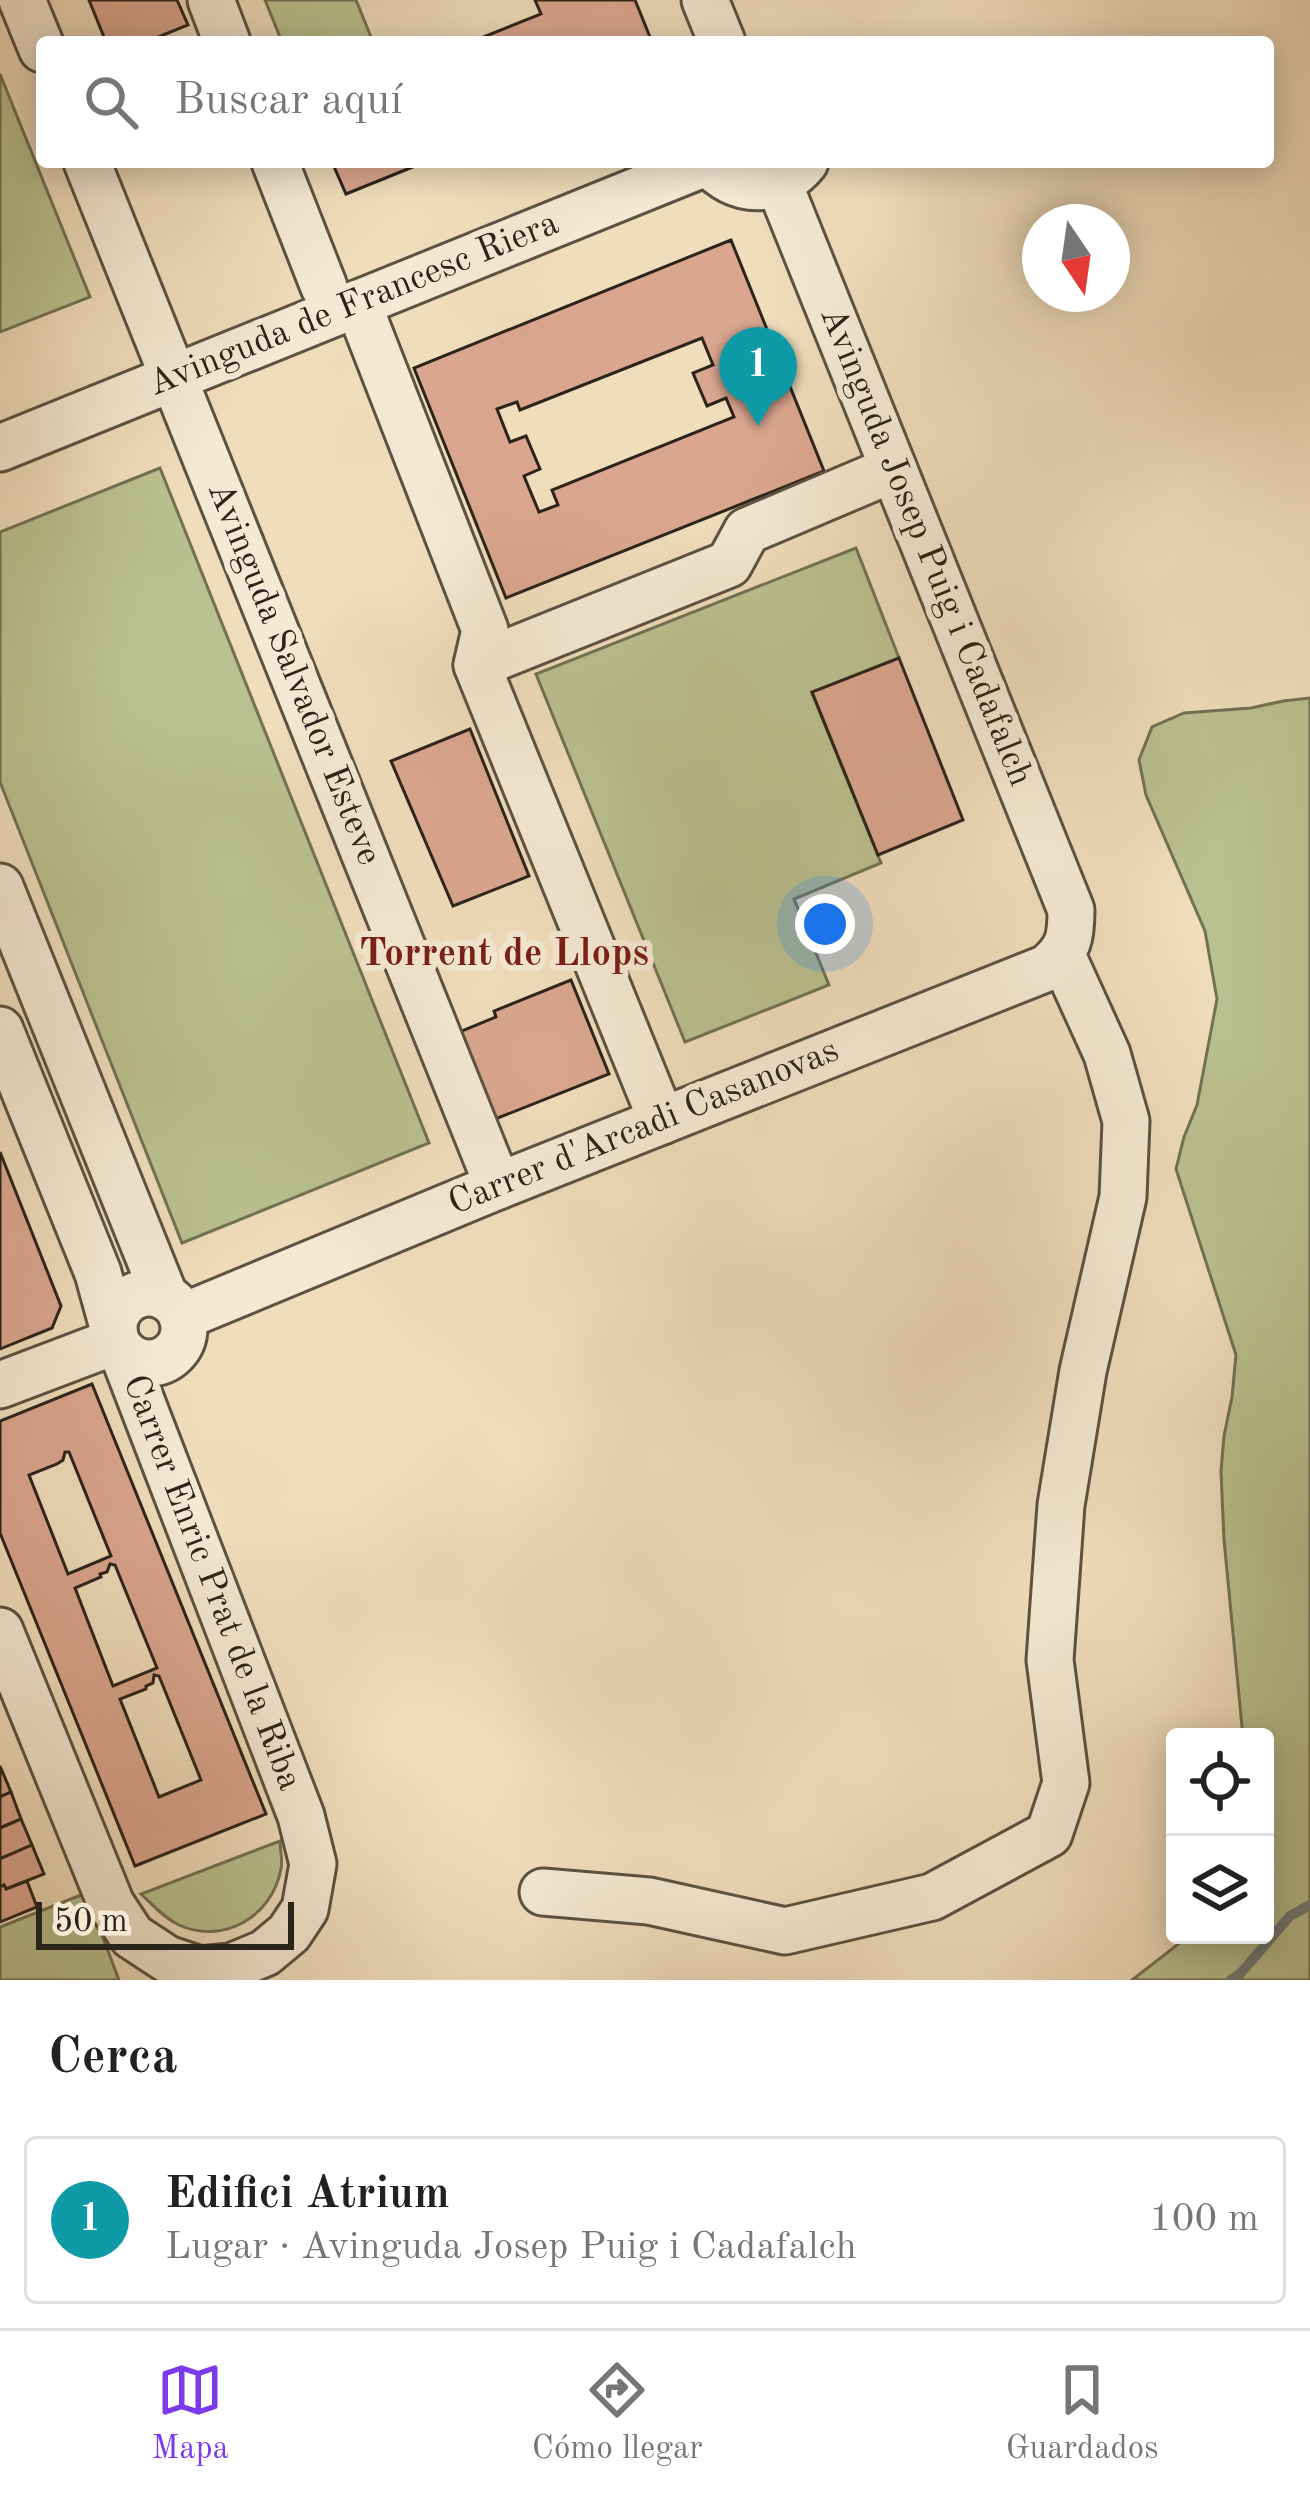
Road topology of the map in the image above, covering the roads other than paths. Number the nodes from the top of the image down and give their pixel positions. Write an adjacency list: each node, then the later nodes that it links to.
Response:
1 (22, 0): 4 (street)
2 (211, 0): 5 (street)
3 (705, 0): 6 (street)
4 (37, 36)
5 (225, 36)
6 (720, 36)
7 (90, 168): 14 (street, Avinguda Salvador Esteve)
8 (277, 168): 13 (street)
9 (624, 168): 13 (street, Avinguda de Francesc Riera)
10 (692, 168): 13 (street, Avinguda de Francesc Riera)
11 (713, 168): 12 (street)
12 (792, 173): 17 (street, Avinguda Josep Puig i Cadafalch)
13 (341, 296): 14 (street, Avinguda de Francesc Riera); 18 (street)
14 (169, 365): 15 (street, Avinguda de Francesc Riera); 16 (street, Avinguda de Francesc Riera); 23 (street, Avinguda Salvador Esteve)
15 (0, 418)
16 (0, 448)
17 (893, 470): 18 (street); 20 (street, Avinguda Josep Puig i Cadafalch)
18 (477, 665): 22 (street)
19 (0, 887): 24 (street)
20 (1062, 956): 22 (street, Carrer d'Arcadi Casanovas); 28 (street)
21 (0, 1030): 25 (street, Carrer Enric Prat de la Riba)
22 (662, 1121): 23 (street, Carrer d'Arcadi Casanovas)
23 (498, 1186): 24 (street, Carrer d'Arcadi Casanovas)
24 (173, 1307): 25 (street)
25 (118, 1341): 26 (street); 27 (street, Carrer Enric Prat de la Riba)
26 (0, 1385)
27 (0, 1631)
28 (543, 1892)

